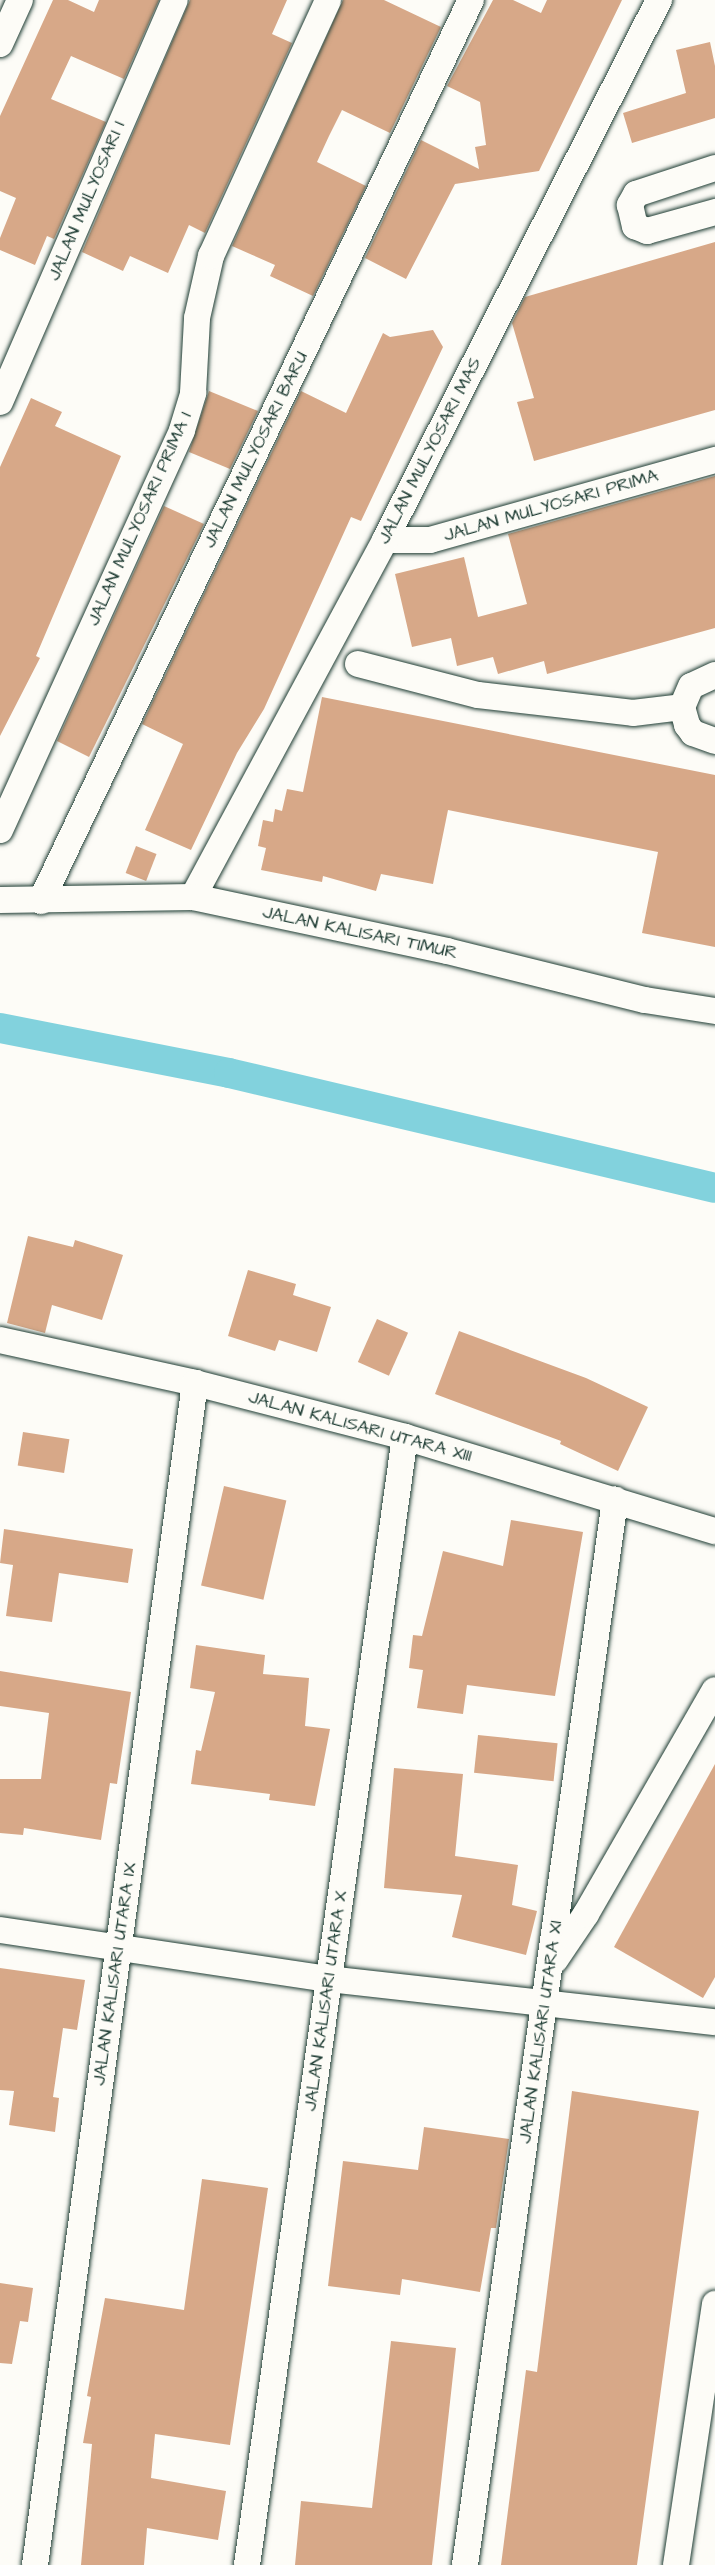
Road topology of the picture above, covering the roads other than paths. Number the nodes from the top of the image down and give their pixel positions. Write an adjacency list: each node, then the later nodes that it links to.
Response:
1 (20, 0): 6 (street)
2 (174, 0): 9 (street, JALAN MULYOSARI I)
3 (328, 0): 16 (street, JALAN MULYOSARI PRIMA I)
4 (471, 0): 19 (street, JALAN MULYOSARI BARU)
5 (659, 0): 11 (street, JALAN MULYOSARI MAS)
6 (0, 44)
7 (715, 168): 8 (street)
8 (715, 212)
9 (0, 402)
10 (715, 460): 11 (street, JALAN MULYOSARI PRIMA)
11 (385, 540): 17 (street, JALAN MULYOSARI MAS)
12 (358, 664): 14 (street)
13 (715, 675): 14 (street)
14 (682, 707): 15 (street)
15 (715, 741)
16 (0, 830)
17 (193, 897): 19 (street, JALAN KALISARI TIMUR); 20 (street, JALAN KALISARI TIMUR)
18 (0, 900): 19 (street, JALAN KALISARI TIMUR)
19 (41, 901)
20 (715, 1011)
21 (0, 1340): 22 (street, JALAN KALISARI UTARA XIII)
22 (195, 1383): 23 (street, JALAN KALISARI UTARA XIII); 28 (street, JALAN KALISARI UTARA IX)
23 (405, 1437): 24 (street, JALAN KALISARI UTARA XIII); 30 (street, JALAN KALISARI UTARA X)
24 (615, 1500): 25 (street, JALAN KALISARI UTARA XIII); 29 (street, JALAN KALISARI UTARA XI)
25 (715, 1532)
26 (715, 1690): 29 (street)
27 (0, 1930): 28 (street)
28 (118, 1948): 30 (street); 34 (street, JALAN KALISARI UTARA IX)
29 (551, 1965): 31 (street, JALAN KALISARI UTARA XI)
30 (329, 1980): 31 (street); 35 (street, JALAN KALISARI UTARA X)
31 (544, 2003): 32 (street); 36 (street, JALAN KALISARI UTARA XI)
32 (715, 2022)
33 (715, 2304): 37 (street)
34 (35, 2565)
35 (247, 2565)
36 (465, 2565)
37 (676, 2565)

